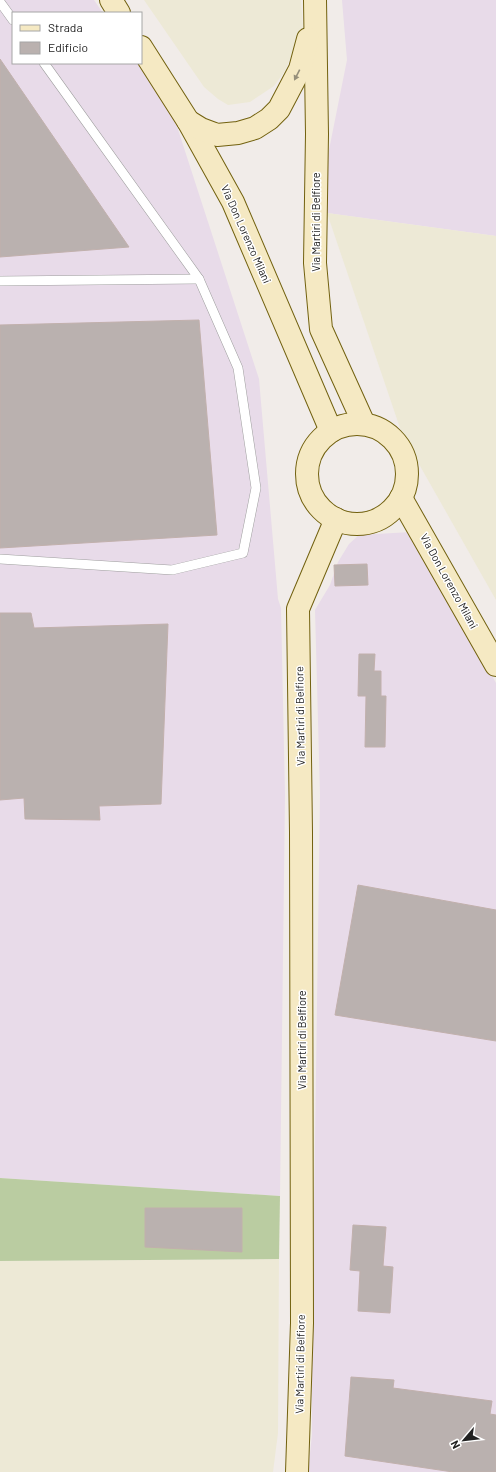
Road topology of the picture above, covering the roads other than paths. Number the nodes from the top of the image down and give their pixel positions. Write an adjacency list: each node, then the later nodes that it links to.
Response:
1 (111, 0): 4 (street)
2 (0, 2): 5 (lane)
3 (315, 5): 8 (street, Via Martiri di Belfiore, one-way to 8); 11 (street, Via Martiri di Belfiore)
4 (118, 12)
5 (12, 19)
6 (142, 49): 8 (street, Via Don Lorenzo Milani)
7 (45, 64): 9 (lane)
8 (188, 121): 12 (street, Via Don Lorenzo Milani)
9 (199, 279): 10 (lane); 15 (lane)
10 (0, 280)
11 (364, 424): 12 (street); 13 (street)
12 (331, 431): 14 (street)
13 (401, 498): 14 (street); 16 (street, Via Don Lorenzo Milani)
14 (336, 519): 17 (street, Via Martiri di Belfiore)
15 (0, 559)
16 (496, 665)
17 (298, 1472)

